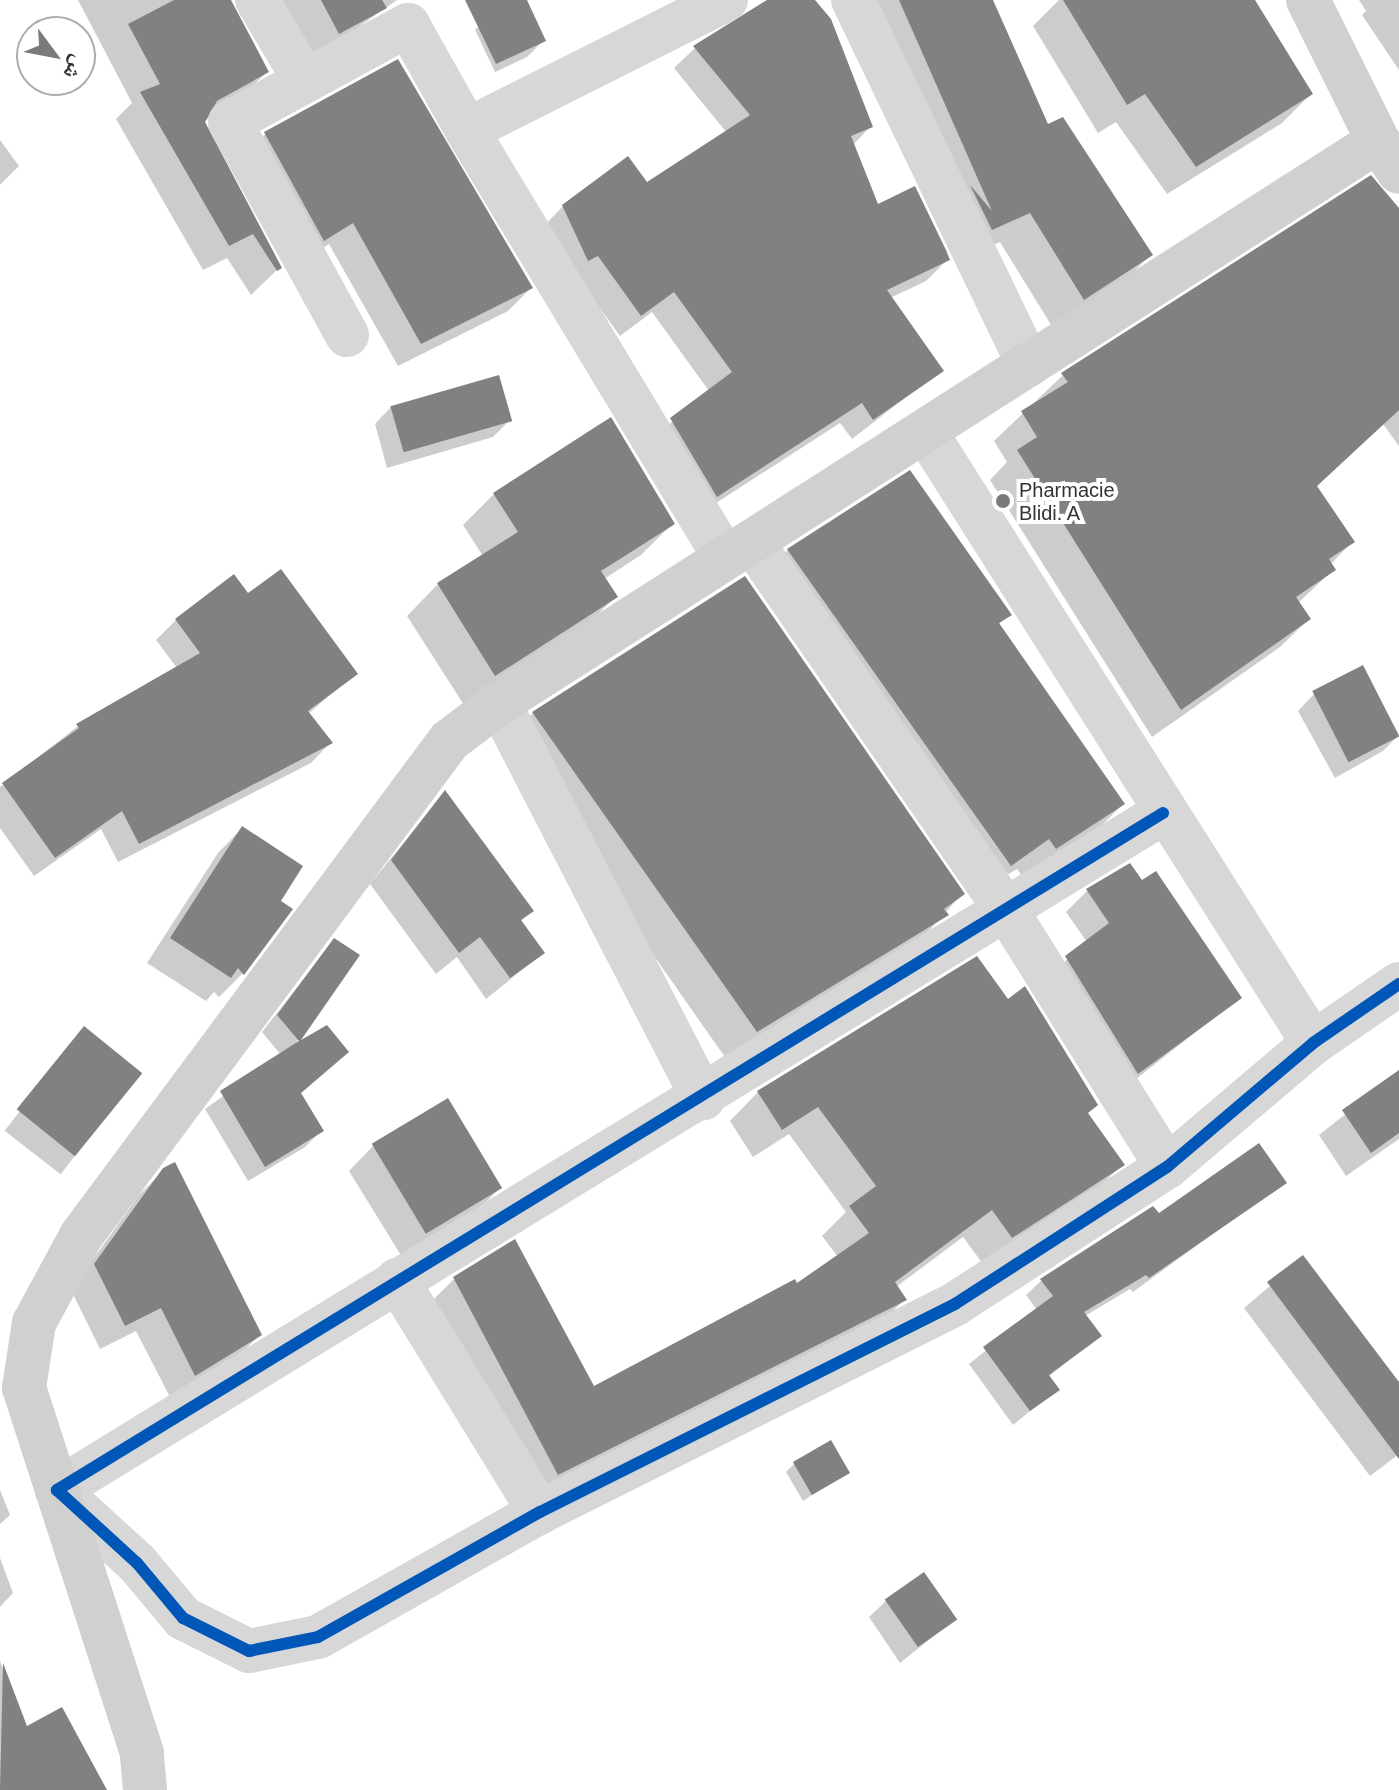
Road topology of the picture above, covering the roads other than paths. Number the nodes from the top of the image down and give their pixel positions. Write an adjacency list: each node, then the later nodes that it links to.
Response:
1 (257, 0): 5 (street)
2 (726, 0): 6 (street)
3 (853, 0): 9 (street)
4 (1308, 0): 7 (main road)
5 (305, 81): 6 (street); 8 (street)
6 (467, 130): 11 (street)
7 (1389, 156): 9 (main road)
8 (347, 335)
9 (1029, 365): 10 (main road)
10 (925, 431): 11 (main road); 13 (street)
11 (738, 550): 12 (main road); 14 (street)
12 (499, 703): 17 (street); 20 (main road)
13 (1163, 813): 14 (street); 16 (street)
14 (1007, 911): 17 (street); 18 (street)
15 (1399, 984): 16 (street)
16 (1313, 1043): 18 (street)
17 (703, 1098): 19 (street)
18 (1167, 1167): 21 (street)
19 (397, 1280): 20 (street); 21 (street)
20 (57, 1490): 21 (street); 22 (main road)
21 (540, 1512)
22 (145, 1790)

